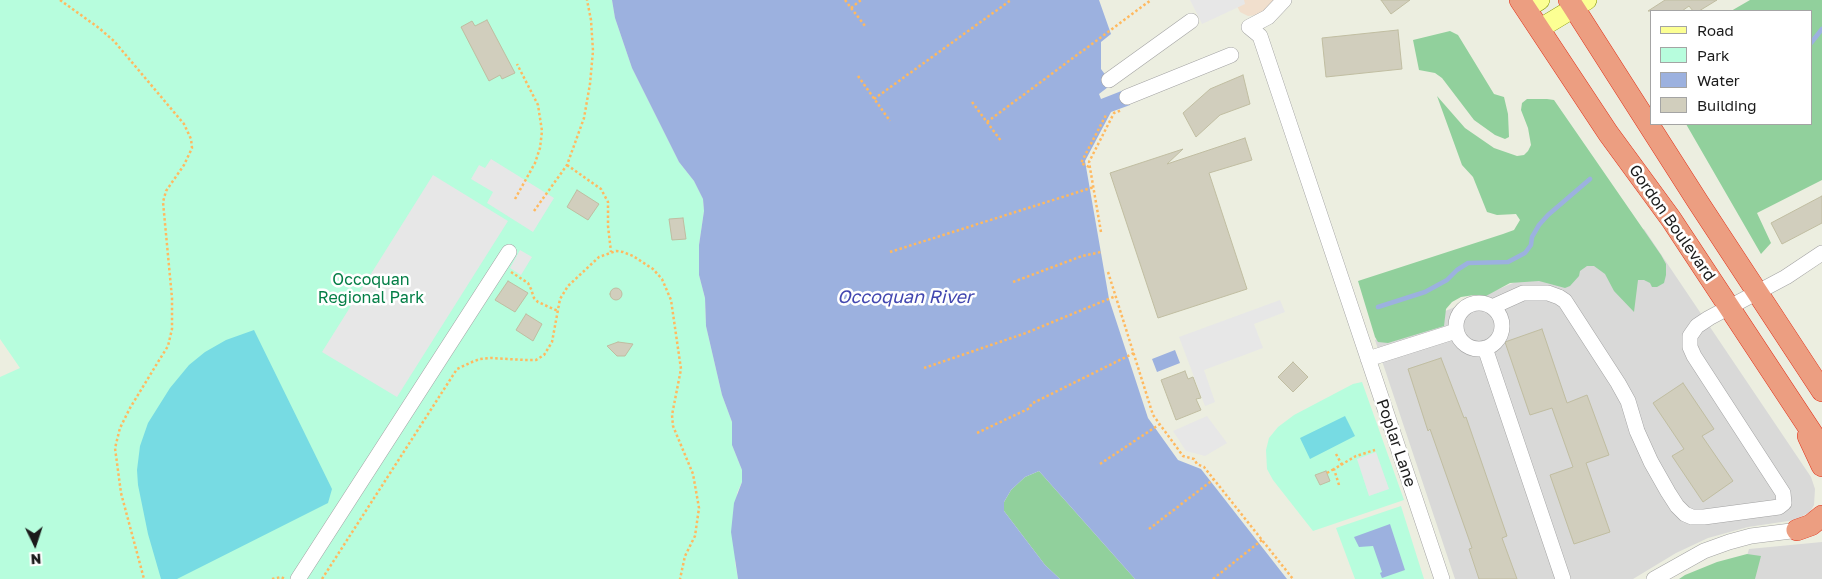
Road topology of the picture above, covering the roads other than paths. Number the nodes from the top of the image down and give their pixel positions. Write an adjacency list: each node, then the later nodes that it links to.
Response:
1 (1284, 0): 18 (street, Poplar Lane)
2 (1528, 3): 5 (highway, Gordon Boulevard)
3 (1577, 3): 5 (main road); 9 (highway, Gordon Boulevard)
4 (1191, 21): 7 (street)
5 (1539, 29): 15 (highway, Gordon Boulevard)
6 (1231, 55): 8 (street)
7 (1109, 80)
8 (1125, 104)
9 (1650, 120)
10 (1653, 125): 13 (highway, Gordon Boulevard)
11 (1822, 253): 13 (street)
12 (505, 258): 26 (street)
13 (1757, 292): 15 (street); 19 (highway, Gordon Boulevard)
14 (1492, 307): 15 (street); 16 (street); 17 (street)
15 (1729, 307): 20 (highway, Gordon Boulevard)
16 (1456, 331): 17 (street); 18 (street)
17 (1485, 348): 28 (street)
18 (1368, 359): 27 (street, Poplar Lane)
19 (1822, 392)
20 (1793, 404): 21 (highway, Gordon Boulevard); 22 (highway)
21 (1822, 448)
22 (1822, 466)
23 (1822, 516): 25 (highway)
24 (1822, 528): 25 (street)
25 (1797, 530): 29 (street)
26 (298, 579)
27 (1442, 579)
28 (1563, 579)
29 (1654, 579)

